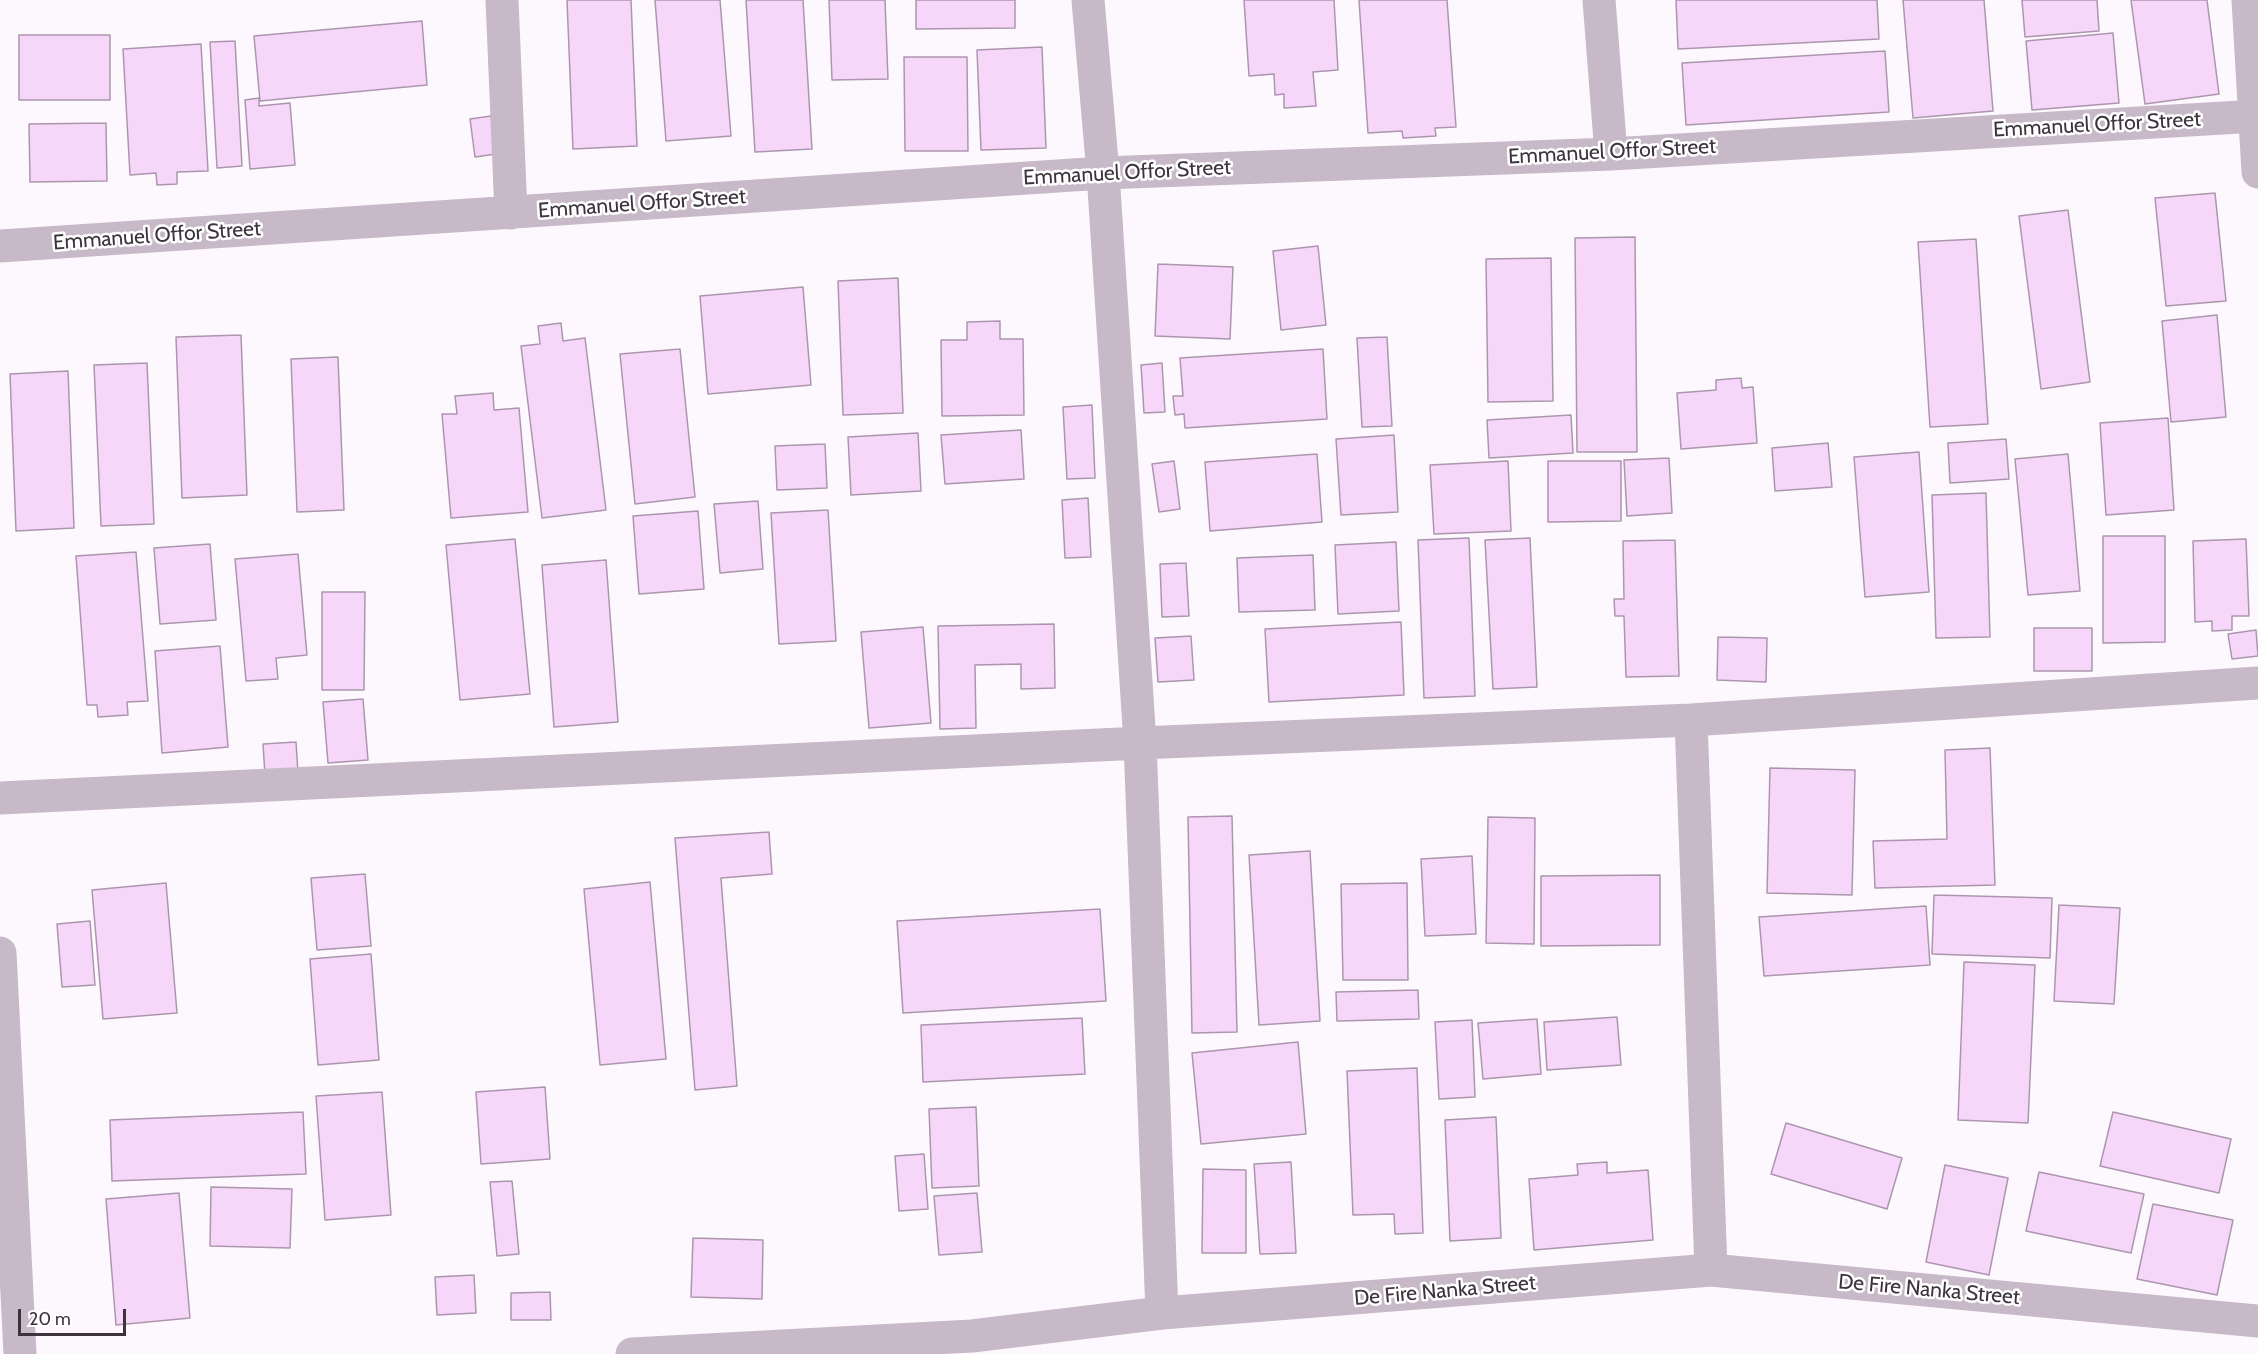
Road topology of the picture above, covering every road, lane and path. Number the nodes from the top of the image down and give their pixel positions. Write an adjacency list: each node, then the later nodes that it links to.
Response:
1 (502, 0): 9 (street)
2 (1088, 0): 8 (street)
3 (1599, 0): 6 (street)
4 (2248, 0): 5 (street)
5 (2256, 116): 6 (street, Emmanuel Offor Street); 7 (street)
6 (1611, 154): 8 (street, Emmanuel Offor Street)
7 (2258, 172)
8 (1103, 173): 9 (street, Emmanuel Offor Street); 13 (street)
9 (511, 213): 10 (street, Emmanuel Offor Street)
10 (0, 246)
11 (2258, 683): 12 (street)
12 (1691, 720): 13 (street); 16 (street)
13 (1140, 743): 14 (street); 17 (street)
14 (0, 798)
15 (0, 952): 19 (street)
16 (1711, 1269): 17 (street, De Fire Nanka Street); 18 (street, De Fire Nanka Street)
17 (1162, 1313): 20 (street, De Fire Nanka Street)
18 (2258, 1321)
19 (20, 1354)
20 (632, 1354)

